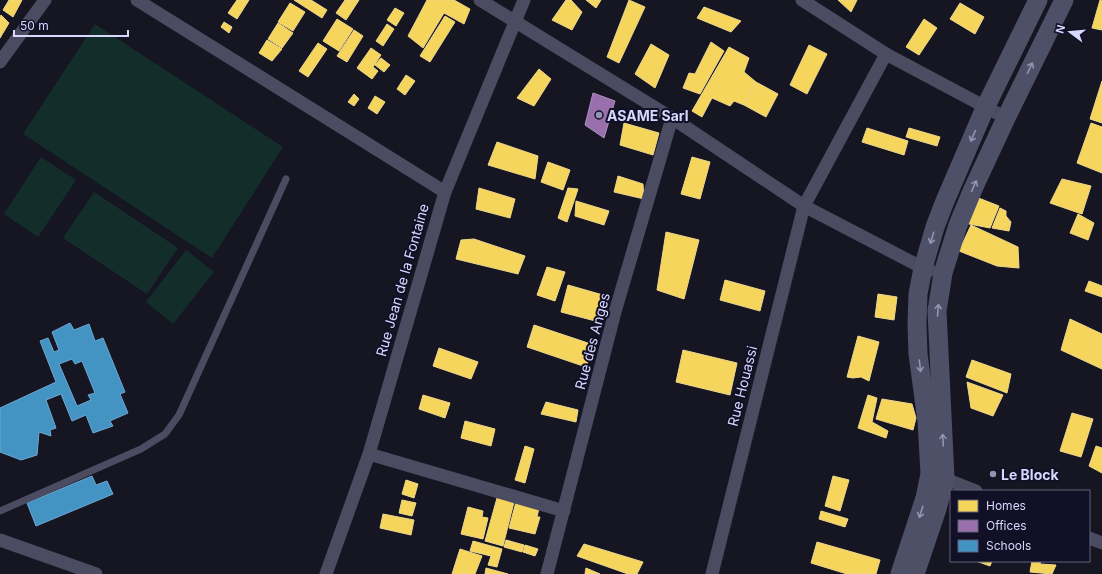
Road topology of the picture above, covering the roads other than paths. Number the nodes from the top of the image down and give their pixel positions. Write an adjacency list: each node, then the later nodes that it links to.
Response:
1 (46, 0): 10 (street)
2 (137, 0): 15 (street)
3 (480, 0): 8 (street)
4 (524, 0): 8 (street, Rue Jean de la Fontaine)
5 (802, 0): 9 (street)
6 (1038, 0): 11 (street)
7 (1064, 0): 13 (street, one-way to 7)
8 (514, 21): 12 (street); 15 (street, Rue Jean de la Fontaine)
9 (886, 54): 11 (street); 16 (street, Rue Houassi)
10 (0, 62)
11 (985, 108): 13 (street); 17 (street, one-way to 17)
12 (672, 118): 16 (street); 23 (street, Rue des Anges)
13 (1006, 118): 18 (street, one-way to 13)
14 (286, 179): 22 (lane)
15 (444, 192): 19 (street, Rue Jean de la Fontaine)
16 (804, 206): 17 (street); 30 (street, Rue Houassi)
17 (923, 268): 18 (street); 20 (street, one-way to 20)
18 (943, 273): 20 (street, one-way to 18)
19 (369, 454): 23 (street); 28 (street, Rue Jean de la Fontaine)
20 (938, 476): 21 (street); 31 (street, one-way to 31); 32 (street)
21 (973, 490)
22 (0, 511)
23 (564, 511): 29 (street, Rue des Anges)
24 (1090, 538): 26 (street)
25 (0, 540): 27 (street)
26 (1102, 543)
27 (96, 574)
28 (326, 574)
29 (547, 574)
30 (712, 574)
31 (900, 574)
32 (915, 574)

